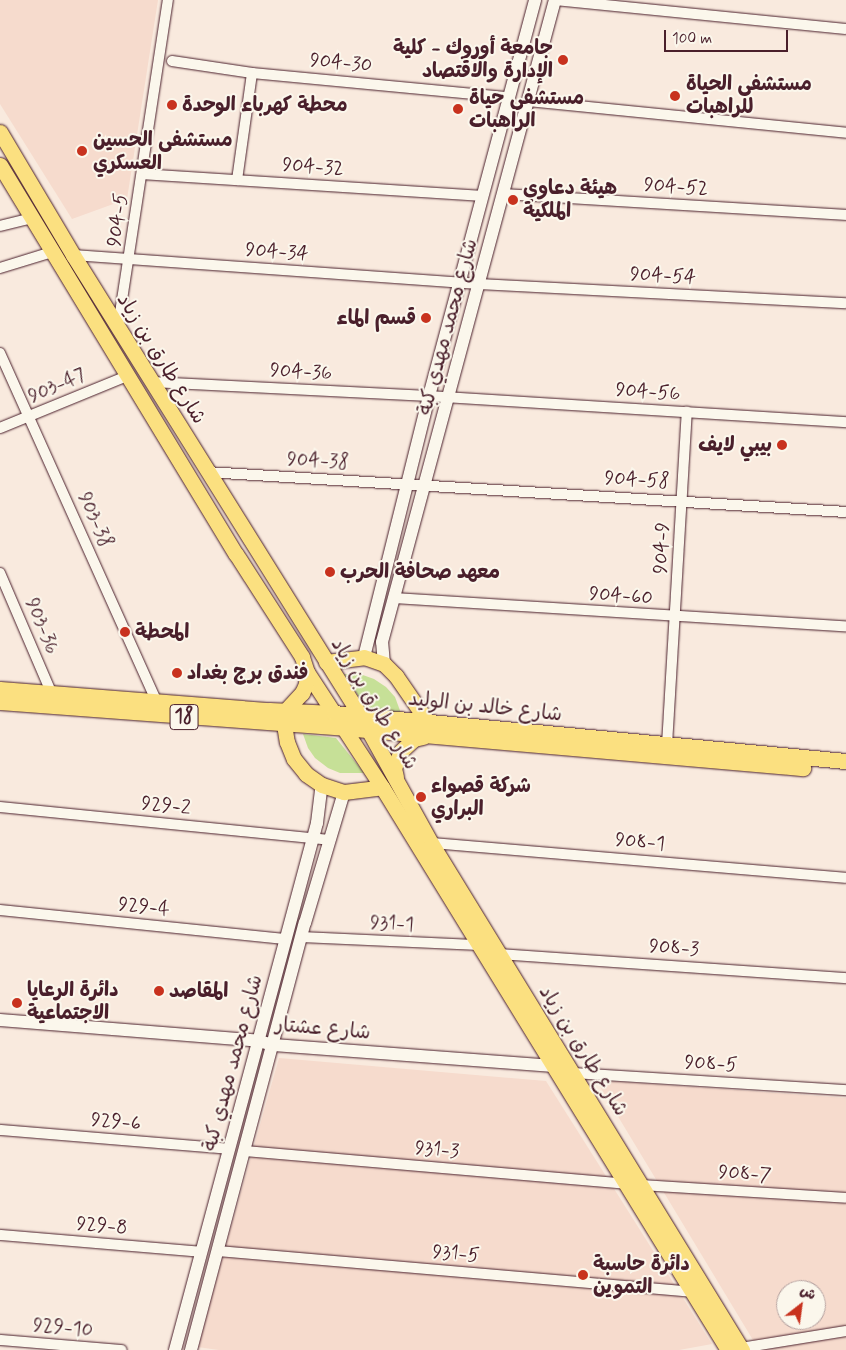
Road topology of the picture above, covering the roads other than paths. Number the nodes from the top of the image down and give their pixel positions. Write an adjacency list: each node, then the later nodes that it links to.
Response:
1 (168, 0): 12 (street, 904-5)
2 (534, 0): 7 (street, شارع محمد مهدي كبة)
3 (555, 0): 4 (street); 8 (street, شارع محمد مهدي كبة)
4 (846, 29)
5 (172, 61): 6 (street, 904-30)
6 (252, 73): 7 (street, 904-30); 13 (street)
7 (508, 97): 15 (street, شارع محمد مهدي كبة)
8 (528, 101): 10 (street); 14 (street, شارع محمد مهدي كبة)
9 (0, 132): 20 (main road, شارع طارق بن زياد)
10 (846, 133)
11 (2, 172): 17 (main road, شارع طارق بن زياد)
12 (142, 174): 13 (street, 904-32); 21 (street, 904-5)
13 (237, 180): 15 (street, 904-32)
14 (504, 194): 16 (street, 904-52); 24 (street, شارع محمد مهدي كبة)
15 (482, 196): 23 (street, شارع محمد مهدي كبة)
16 (846, 215)
17 (32, 218): 18 (street); 19 (main road, شارع طارق بن زياد)
18 (0, 226)
19 (52, 252): 22 (street); 28 (main road, شارع طارق بن زياد)
20 (73, 255): 21 (street, 904-34); 26 (main road, شارع طارق بن زياد)
21 (130, 259): 23 (street, 904-34); 26 (street, 904-5)
22 (0, 268)
23 (460, 282): 24 (street, 904-34); 30 (street, شارع محمد مهدي كبة)
24 (479, 284): 25 (street, 904-54); 31 (street, شارع محمد مهدي كبة)
25 (846, 303)
26 (118, 326): 29 (main road, شارع طارق بن زياد)
27 (0, 353): 33 (street, 903-38)
28 (127, 376): 33 (street, 903-47); 45 (main road, شارع طارق بن زياد)
29 (152, 382): 30 (street, 904-36); 36 (main road, شارع طارق بن زياد)
30 (429, 396): 31 (street, 904-36); 37 (street, شارع محمد مهدي كبة)
31 (448, 397): 32 (street, 904-56); 38 (street, شارع محمد مهدي كبة)
32 (686, 412): 34 (street, 904-56); 39 (street, 904-9)
33 (29, 417): 35 (street, 903-47); 53 (street, 903-38)
34 (846, 422)
35 (0, 428)
36 (207, 472): 37 (street, 904-38); 47 (main road, شارع طارق بن زياد)
37 (407, 483): 38 (street, 904-38); 46 (street, شارع محمد مهدي كبة)
38 (426, 485): 39 (street, 904-58); 42 (street, شارع محمد مهدي كبة)
39 (682, 500): 40 (street, 904-58); 43 (street, 904-9)
40 (846, 512)
41 (0, 573): 51 (street, 903-36)
42 (395, 598): 43 (street, 904-60); 48 (street, شارع محمد مهدي كبة)
43 (675, 617): 44 (street, 904-60); 58 (street, 904-9)
44 (846, 626)
45 (302, 657): 49 (main road, شارع طارق بن زياد); 56 (main road)
46 (364, 658): 47 (main road); 48 (main road)
47 (326, 662): 56 (main road, شارع طارق بن زياد)
48 (384, 664): 55 (main road)
49 (307, 672): 54 (main road); 56 (main road, شارع طارق بن زياد)
50 (0, 689): 51 (main road, شارع خالد بن الوليد / 18)
51 (51, 692): 53 (main road, شارع خالد بن الوليد / 18)
52 (0, 702): 54 (main road, شارع خالد بن الوليد / 18)
53 (157, 702): 54 (main road, شارع خالد بن الوليد / 18)
54 (284, 718): 56 (main road, شارع خالد بن الوليد / 18); 62 (main road)
55 (427, 721): 56 (main road, شارع خالد بن الوليد / 18); 58 (main road, شارع خالد بن الوليد)
56 (352, 722): 57 (main road, شارع خالد بن الوليد / 18); 61 (main road, شارع طارق بن زياد); 63 (main road, شارع طارق بن زياد)
57 (426, 737): 60 (main road, شارع خالد بن الوليد); 61 (main road)
58 (668, 745): 59 (main road, شارع خالد بن الوليد)
59 (846, 761)
60 (846, 771)
61 (396, 778): 68 (main road, شارع طارق بن زياد)
62 (322, 785): 64 (main road); 66 (street, شارع محمد مهدي كبة)
63 (382, 787): 64 (main road); 75 (main road, شارع طارق بن زياد)
64 (344, 792): 67 (street, شارع محمد مهدي كبة)
65 (0, 807): 66 (street, 929-2)
66 (313, 838): 67 (street, 929-2); 71 (street, شارع محمد مهدي كبة)
67 (329, 840): 72 (street, شارع محمد مهدي كبة)
68 (431, 843): 69 (street, 908-1); 76 (main road, شارع طارق بن زياد)
69 (846, 878)
70 (0, 910): 74 (street, 929-4)
71 (290, 920): 72 (street); 74 (street, شارع محمد مهدي كبة)
72 (305, 923): 73 (street, شارع محمد مهدي كبة)
73 (302, 937): 75 (street, 931-1); 80 (street, شارع محمد مهدي كبة)
74 (285, 939): 79 (street, شارع محمد مهدي كبة)
75 (480, 945): 81 (main road, شارع طارق بن زياد)
76 (500, 954): 77 (street, 908-3); 82 (main road, شارع طارق بن زياد)
77 (846, 978)
78 (0, 1020): 79 (street, شارع عشتار)
79 (259, 1041): 80 (street, شارع عشتار); 85 (street, شارع محمد مهدي كبة)
80 (273, 1045): 81 (street, شارع عشتار); 86 (street, شارع محمد مهدي كبة)
81 (554, 1066): 87 (main road, شارع طارق بن زياد)
82 (574, 1073): 83 (street, 908-5); 88 (main road, شارع طارق بن زياد)
83 (846, 1090)
84 (0, 1130): 85 (street, 929-6)
85 (229, 1149): 89 (street, شارع محمد مهدي كبة)
86 (244, 1151): 87 (street, 931-3); 90 (street, شارع محمد مهدي كبة)
87 (627, 1184): 95 (main road, شارع طارق بن زياد)
88 (642, 1185): 91 (street, 908-7); 98 (main road, شارع طارق بن زياد)
89 (219, 1186): 90 (street); 94 (street, شارع محمد مهدي كبة)
90 (233, 1189): 93 (street, شارع محمد مهدي كبة)
91 (846, 1198)
92 (0, 1235): 94 (street, 929-8)
93 (217, 1251): 95 (street, 931-5); 101 (street, شارع محمد مهدي كبة)
94 (201, 1252): 100 (street, شارع محمد مهدي كبة)
95 (692, 1292): 98 (main road, شارع طارق بن زياد)
96 (846, 1330): 98 (street)
97 (0, 1340): 99 (street, 929-10)
98 (732, 1349)
99 (122, 1350)
100 (176, 1350)
101 (191, 1350)

